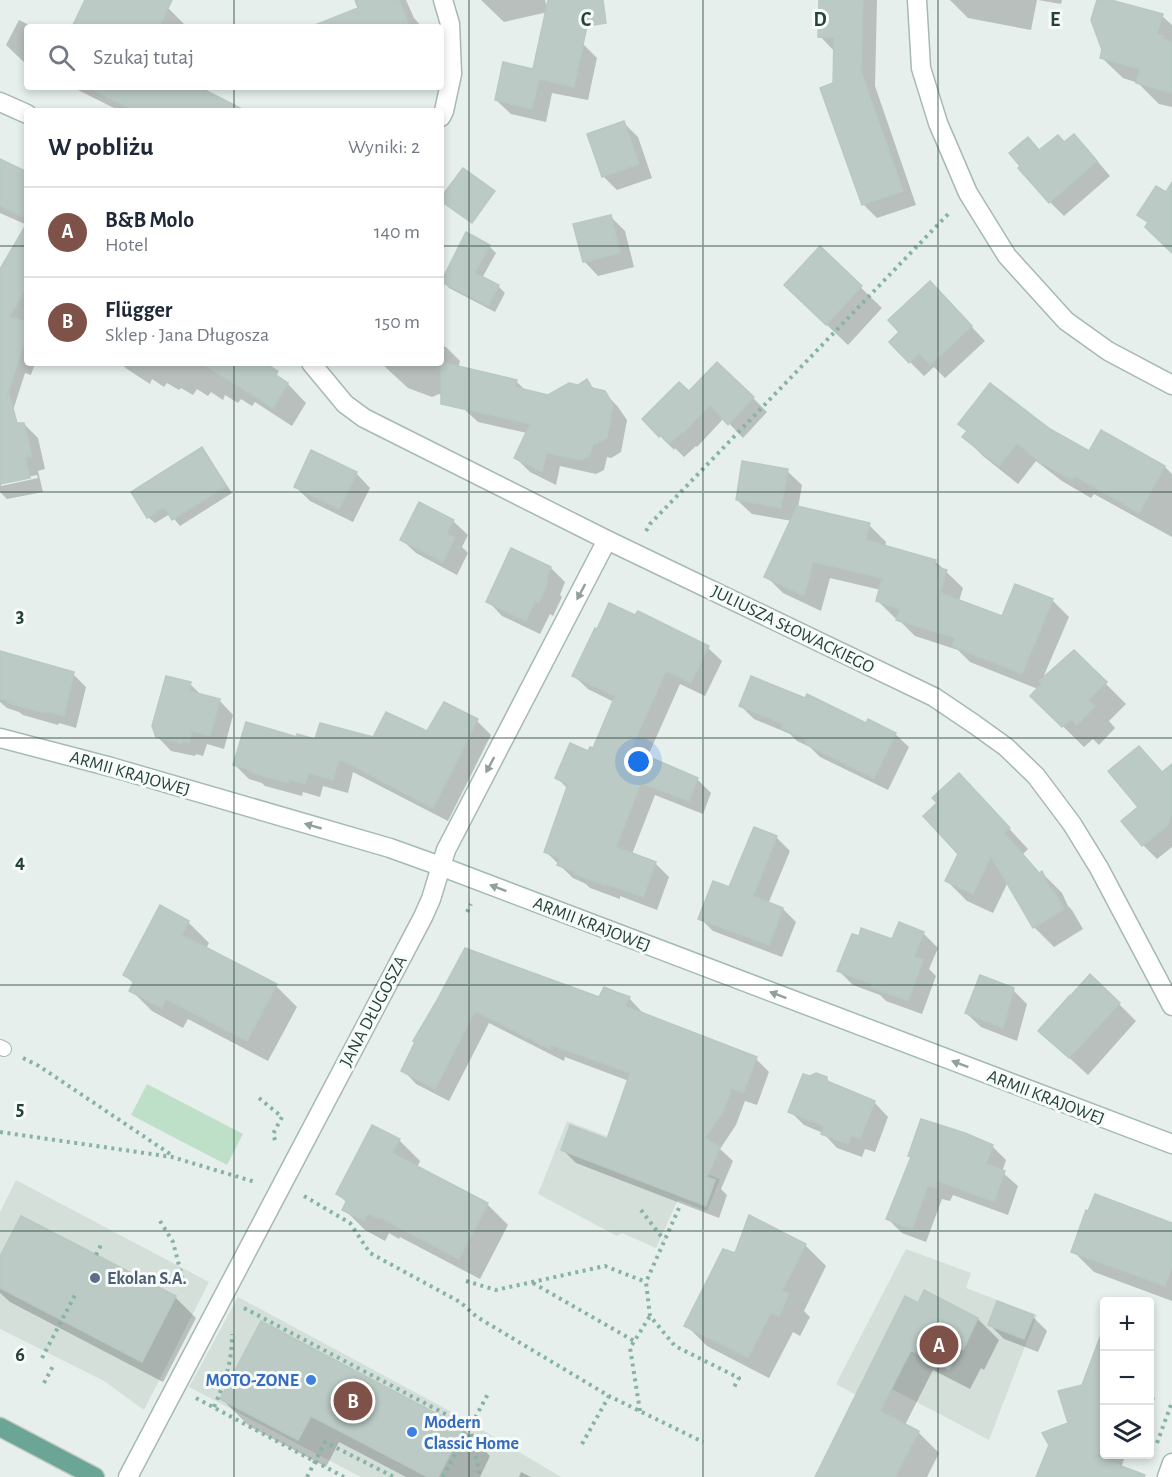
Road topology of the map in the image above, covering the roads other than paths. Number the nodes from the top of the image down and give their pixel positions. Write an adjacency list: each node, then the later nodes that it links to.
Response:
1 (443, 0): 4 (street)
2 (917, 0): 7 (street)
3 (0, 102): 5 (street)
4 (444, 111)
5 (24, 113)
6 (313, 366): 8 (street, JULIUSZA SŁOWACKIEGO)
7 (1172, 385)
8 (607, 540): 10 (street, JANA DŁUGOSZA, one-way to 10); 11 (street, JULIUSZA SŁOWACKIEGO)
9 (0, 738): 10 (street, ARMII KRAJOWEJ, one-way to 9)
10 (441, 866): 12 (street, ARMII KRAJOWEJ, one-way to 10); 16 (street, JANA DŁUGOSZA)
11 (1172, 1006)
12 (1172, 1144)
13 (0, 1427): 15 (main road)
14 (1172, 1464): 17 (street)
15 (95, 1477)
16 (128, 1477)
17 (1167, 1477)

